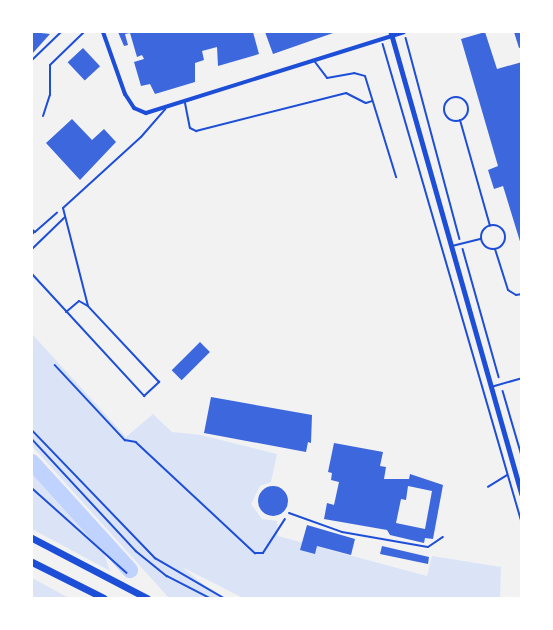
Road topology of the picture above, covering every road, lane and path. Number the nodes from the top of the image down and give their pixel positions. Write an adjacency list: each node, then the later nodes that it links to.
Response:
1 (61, 32): 7 (lane)
2 (84, 32): 12 (lane)
3 (103, 32): 11 (street)
4 (404, 32): 5 (street)
5 (392, 34): 6 (street); 22 (street)
6 (382, 41): 8 (street); 36 (path)
7 (32, 60)
8 (315, 62): 9 (lane); 10 (street)
9 (372, 101): 10 (lane); 14 (lane)
10 (185, 103): 11 (street)
11 (165, 109): 15 (lane)
12 (43, 116)
13 (460, 120): 13 (lane); 17 (lane)
14 (396, 177)
15 (63, 208): 16 (lane); 19 (path)
16 (65, 217): 23 (lane); 27 (lane)
17 (490, 226): 21 (lane); 24 (lane)
18 (32, 229): 19 (path)
19 (35, 232): 20 (path)
20 (32, 235)
21 (481, 239): 22 (lane); 24 (lane)
22 (452, 246): 31 (street)
23 (32, 249)
24 (495, 249): 26 (lane)
25 (32, 274): 28 (lane)
26 (522, 294)
27 (88, 306): 28 (lane); 28 (lane)
28 (66, 312)
29 (55, 365): 40 (path)
30 (522, 378): 31 (lane)
31 (491, 387): 35 (street)
32 (32, 430): 49 (path)
33 (32, 439): 48 (path)
34 (522, 472): 35 (street)
35 (515, 473): 39 (street)
36 (508, 475): 37 (path); 41 (path)
37 (488, 487)
38 (32, 488): 45 (path)
39 (522, 494)
40 (289, 513): 42 (lane)
41 (522, 523)
42 (443, 537)
43 (32, 538): 47 (highway)
44 (32, 562): 46 (highway)
45 (127, 573)
46 (104, 598)
47 (147, 598)
48 (210, 598)
49 (224, 598)

